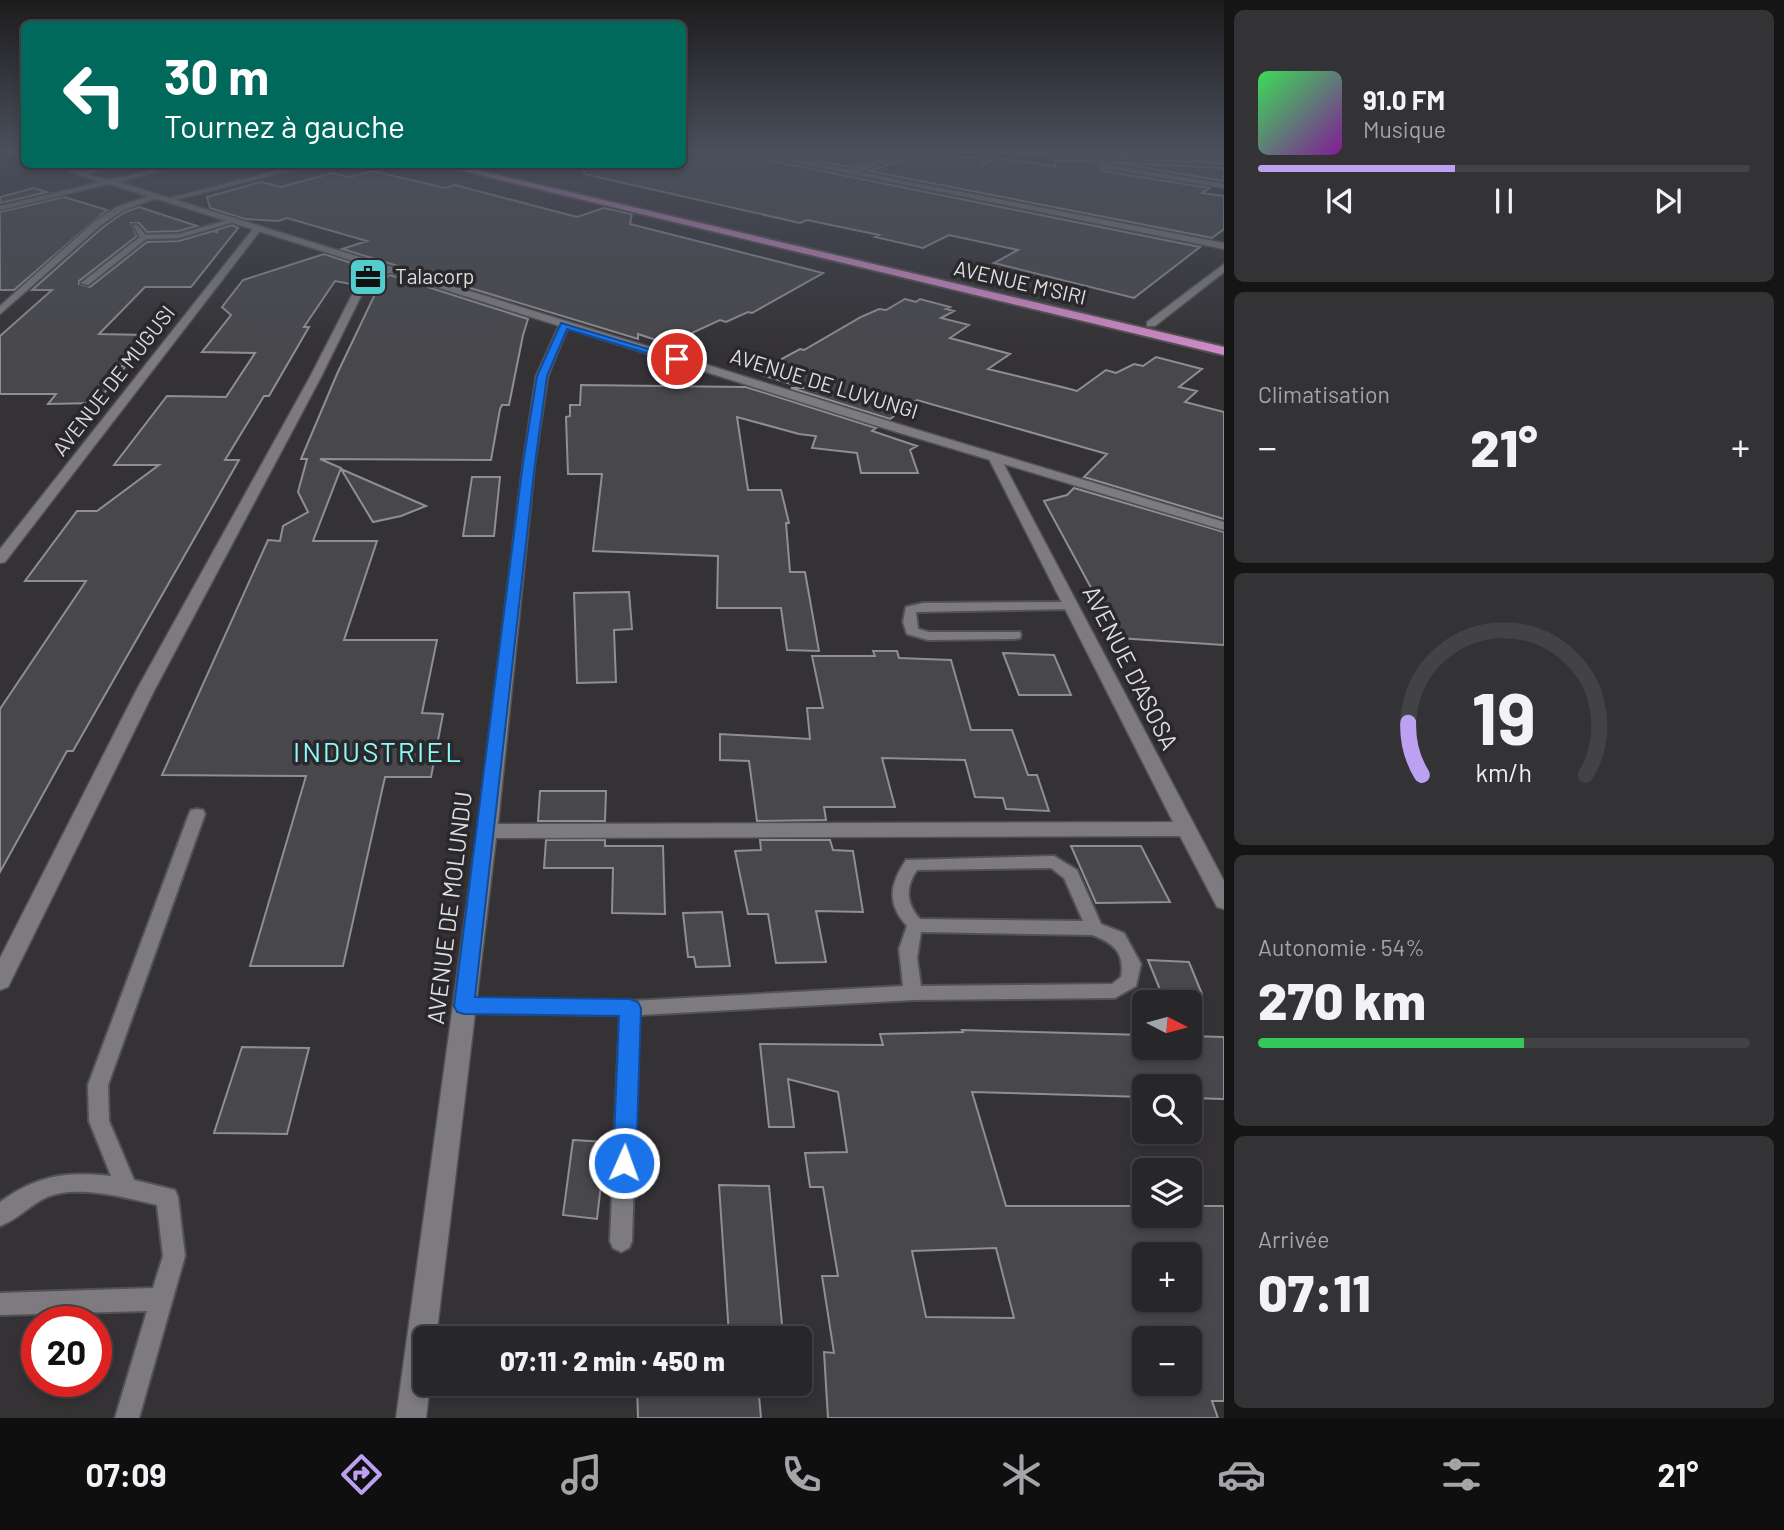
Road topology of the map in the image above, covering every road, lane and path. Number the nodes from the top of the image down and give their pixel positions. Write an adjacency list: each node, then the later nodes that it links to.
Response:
1 (106, 218): 14 (street)
2 (228, 218): 6 (street, AVENUE DE LUVUNGI)
3 (666, 218): 18 (highway, AVENUE M'SIRI)
4 (703, 218): 15 (highway, AVENUE M'SIRI)
5 (1084, 218): 10 (street)
6 (234, 220): 8 (street, AVENUE DE LUVUNGI); 9 (lane)
7 (135, 226): 9 (lane)
8 (259, 228): 12 (street, AVENUE DE LUVUNGI); 21 (street, AVENUE DE MUGUSI)
9 (144, 237): 13 (lane)
10 (1224, 246)
11 (1224, 267): 15 (street)
12 (391, 269): 16 (street, AVENUE DE LUVUNGI); 30 (street)
13 (85, 283)
14 (0, 311)
15 (1150, 324): 17 (highway, AVENUE M'SIRI)
16 (564, 325): 19 (street, AVENUE DE LUVUNGI); 26 (street, AVENUE DE MOLUNDU)
17 (1224, 342)
18 (1224, 351)
19 (994, 457): 20 (street, AVENUE DE LUVUNGI); 22 (street, AVENUE D'ASOSA)
20 (1224, 526)
21 (0, 559)
22 (1071, 606): 23 (lane); 25 (street, AVENUE D'ASOSA)
23 (1015, 635)
24 (197, 814): 34 (lane)
25 (1186, 829): 26 (street); 27 (street, AVENUE D'ASOSA)
26 (487, 831): 32 (street, AVENUE DE MOLUNDU)
27 (1224, 901)
28 (916, 925): 29 (lane); 29 (lane); 31 (lane)
29 (1094, 928): 31 (lane)
30 (0, 981)
31 (914, 993): 33 (lane)
32 (464, 1006): 33 (lane); 40 (street, AVENUE DE MOLUNDU)
33 (630, 1008): 36 (lane)
34 (126, 1187): 35 (lane); 37 (lane)
35 (0, 1216)
36 (621, 1241)
37 (161, 1299): 38 (lane); 39 (lane)
38 (0, 1304)
39 (127, 1418)
40 (411, 1418)

